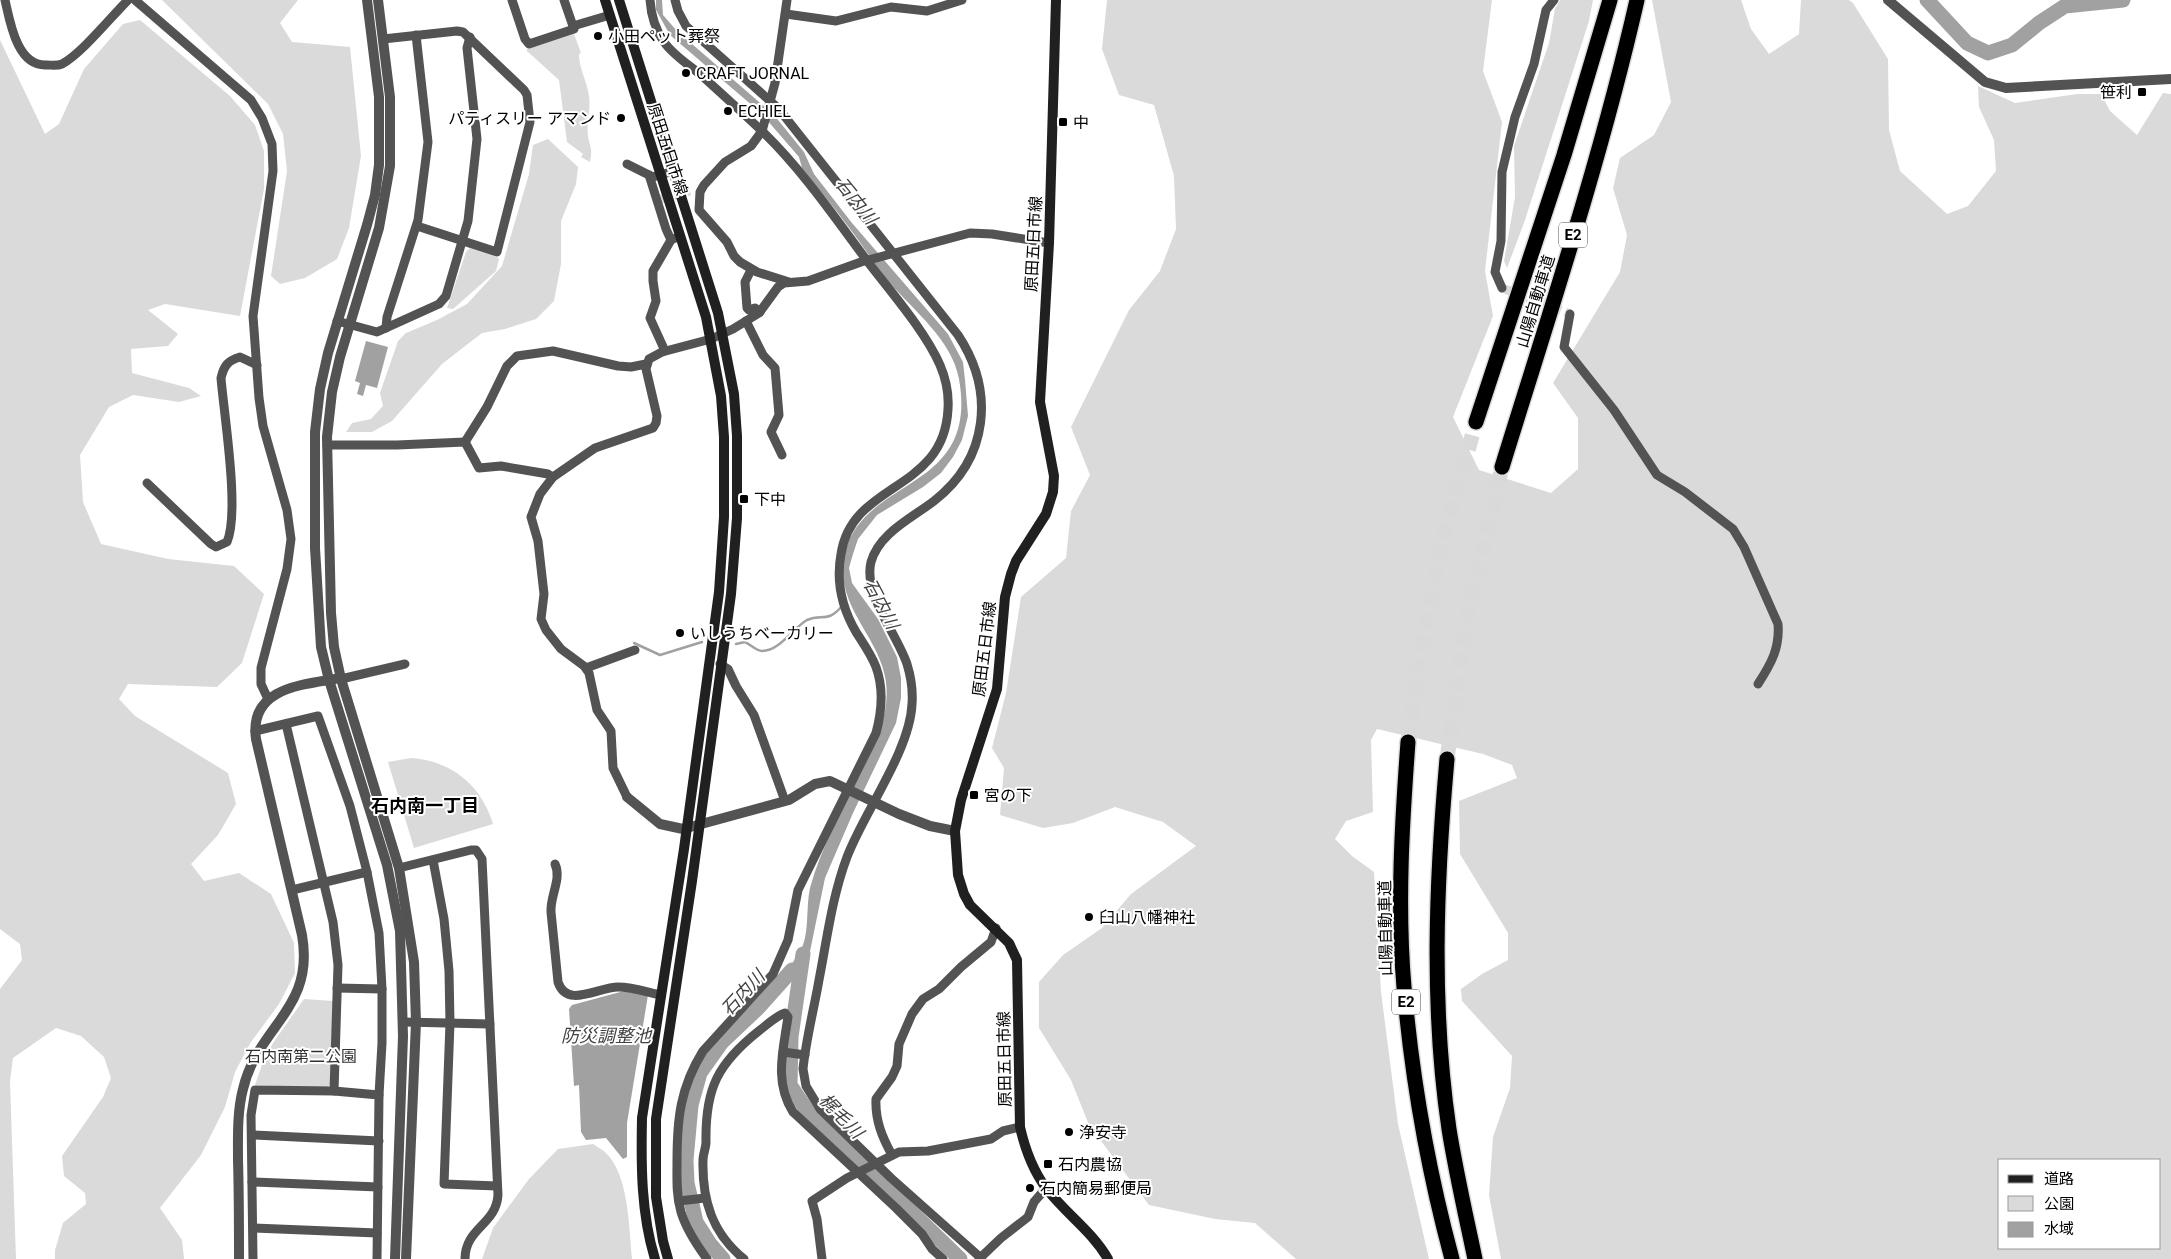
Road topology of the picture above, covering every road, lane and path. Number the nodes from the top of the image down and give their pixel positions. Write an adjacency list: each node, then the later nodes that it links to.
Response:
1 (5, 0): 2 (street)
2 (128, 0)
3 (135, 0): 53 (street)
4 (367, 0): 45 (street)
5 (378, 0): 24 (street)
6 (512, 0): 21 (street)
7 (564, 0): 21 (street)
8 (605, 0): 20 (main road, 原田五日市線)
9 (619, 0): 29 (main road, 原田五日市線)
10 (650, 0): 27 (street)
11 (675, 0): 26 (street)
12 (787, 0): 19 (street)
13 (962, 0): 19 (street)
14 (1056, 0): 37 (main road, 原田五日市線)
15 (1554, 0): 42 (street)
16 (1610, 0): 54 (highway, 山陽自動車道 / E2)
17 (1636, 0): 58 (highway, 山陽自動車道 / E2)
18 (1888, 0): 25 (street)
19 (786, 14): 26 (street)
20 (610, 15): 21 (street); 31 (main road, 原田五日市線)
21 (573, 26)
22 (416, 35): 23 (street); 24 (street); 34 (street)
23 (470, 38): 36 (street); 36 (street)
24 (383, 39): 47 (street)
25 (2171, 80)
26 (770, 102): 27 (street); 38 (street)
27 (762, 130): 33 (street); 39 (street)
28 (627, 164): 30 (street)
29 (674, 171): 31 (street); 49 (main road, 原田五日市線)
30 (650, 175): 31 (street); 35 (street)
31 (661, 175): 35 (main road, 原田五日市線)
32 (690, 191): 33 (street)
33 (700, 191): 40 (street)
34 (417, 226): 36 (street); 48 (street)
35 (676, 238): 50 (main road, 原田五日市線); 51 (street)
36 (462, 241): 48 (street)
37 (1049, 243): 38 (street); 79 (main road, 原田五日市線)
38 (893, 254): 39 (street); 76 (street)
39 (869, 260): 41 (street); 73 (street)
40 (751, 270): 41 (street); 43 (street)
41 (789, 282): 43 (street)
42 (1502, 288)
43 (760, 312): 46 (street)
44 (1570, 314): 67 (street)
45 (338, 320): 47 (street); 66 (street)
46 (746, 321): 49 (street); 57 (street)
47 (350, 325): 48 (street); 56 (street)
48 (386, 328)
49 (722, 334): 50 (street); 63 (main road, 原田五日市線)
50 (711, 339): 51 (street); 78 (main road, 原田五日市線)
51 (665, 352): 52 (street)
52 (646, 364): 55 (street); 59 (street)
53 (257, 365): 60 (street); 68 (street)
54 (1476, 422)
55 (465, 442): 56 (street); 59 (street)
56 (327, 445): 65 (street)
57 (782, 455)
58 (1502, 467)
59 (553, 477): 64 (street)
60 (146, 483)
61 (635, 650): 64 (street)
62 (405, 664): 65 (street)
63 (720, 664): 75 (street); 77 (main road, 原田五日市線)
64 (586, 668): 74 (street)
65 (341, 678): 66 (street); 82 (street)
66 (329, 680): 68 (street); 90 (street)
67 (1758, 684)
68 (268, 699): 70 (street)
69 (286, 724): 70 (street); 83 (street); 84 (street)
70 (255, 730): 85 (street)
71 (1408, 742): 126 (highway, 山陽自動車道 / E2)
72 (1447, 760): 127 (highway, E2)
73 (849, 790): 75 (street); 76 (street); 109 (street)
74 (627, 797): 78 (street)
75 (785, 801): 77 (street)
76 (873, 801): 79 (street); 95 (street)
77 (700, 824): 78 (street); 120 (main road, 原田五日市線)
78 (687, 828): 89 (main road, 原田五日市線)
79 (955, 831): 86 (main road, 原田五日市線)
80 (433, 860): 82 (street); 92 (street); 93 (street)
81 (555, 864): 89 (street)
82 (399, 868): 91 (street)
83 (367, 872): 84 (street); 88 (street)
84 (323, 882): 85 (street); 87 (street)
85 (292, 890): 113 (street)
86 (996, 928): 98 (main road, 原田五日市線); 101 (street)
87 (337, 988): 88 (street); 96 (street)
88 (382, 990): 97 (street)
89 (661, 995): 119 (main road, 原田五日市線)
90 (403, 1022): 91 (street); 116 (street)
91 (416, 1022): 92 (street); 117 (street)
92 (450, 1023): 93 (street); 105 (street)
93 (490, 1024): 105 (street)
94 (784, 1052): 95 (street); 103 (street); 108 (street)
95 (805, 1054): 102 (street)
96 (334, 1091): 97 (street); 99 (street)
97 (380, 1094): 100 (street)
98 (1020, 1127): 101 (street); 107 (main road, 原田五日市線)
99 (252, 1136): 100 (street); 104 (street)
100 (379, 1140): 106 (street)
101 (892, 1155): 102 (street)
102 (876, 1164): 103 (street); 112 (street)
103 (859, 1173): 123 (street); 124 (street)
104 (252, 1182): 106 (street); 110 (street)
105 (497, 1186): 118 (street)
106 (378, 1188): 111 (street)
107 (1046, 1188): 112 (street); 125 (main road, 原田五日市線)
108 (704, 1198): 109 (street); 122 (street)
109 (679, 1201): 121 (street)
110 (253, 1228): 111 (street); 114 (street)
111 (377, 1233): 115 (street)
112 (980, 1258)
113 (239, 1259)
114 (253, 1259)
115 (377, 1259)
116 (395, 1259)
117 (406, 1259)
118 (465, 1259)
119 (655, 1259)
120 (668, 1259)
121 (707, 1259)
122 (744, 1259)
123 (822, 1259)
124 (943, 1259)
125 (1108, 1259)
126 (1452, 1259)
127 (1476, 1259)

